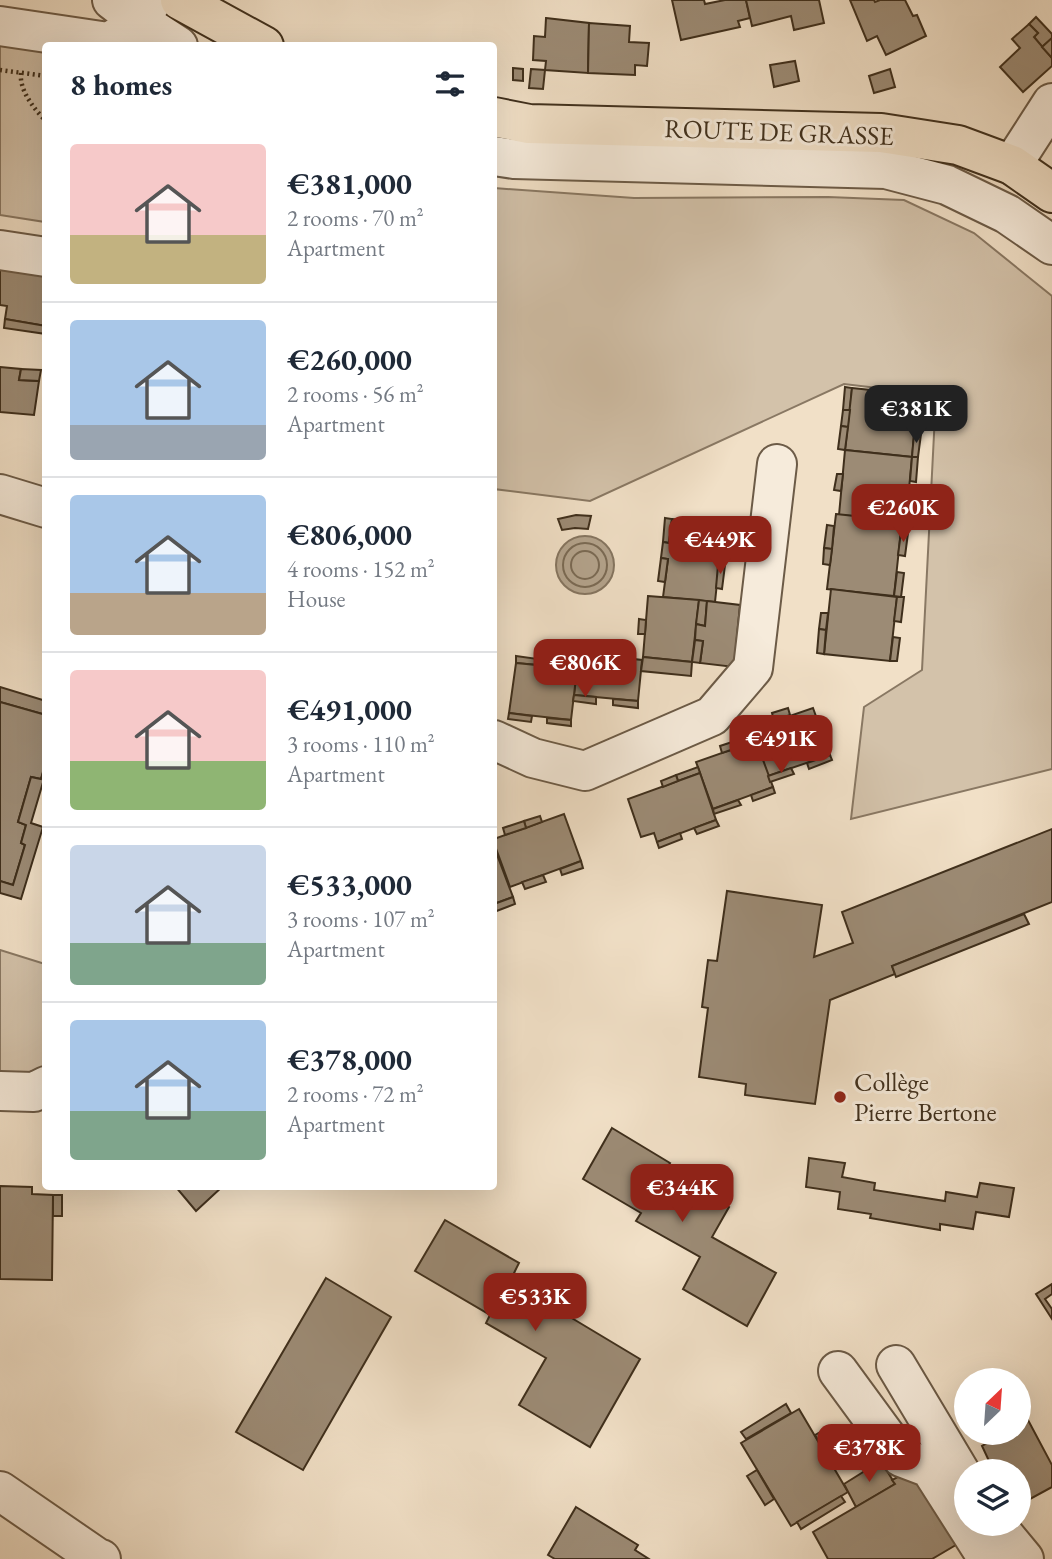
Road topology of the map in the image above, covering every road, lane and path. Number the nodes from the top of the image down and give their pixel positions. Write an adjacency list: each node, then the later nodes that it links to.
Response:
1 (17, 0): 5 (street)
2 (180, 0): 7 (main road)
3 (134, 7): 5 (street); 6 (street)
4 (0, 26): 5 (street)
5 (55, 35)
6 (173, 42)
7 (257, 42)
8 (0, 70): 9 (path)
9 (21, 73): 10 (path); 12 (path)
10 (42, 76)
11 (1052, 103): 15 (street)
12 (42, 117)
13 (497, 118): 15 (main road, ROUTE DE GRASSE)
14 (497, 156): 17 (street)
15 (1012, 165): 16 (main road, ROUTE DE GRASSE)
16 (1050, 188)
17 (1052, 245)
18 (0, 250): 19 (street)
19 (42, 256)
20 (777, 464): 23 (street)
21 (0, 494): 22 (street)
22 (42, 507)
23 (497, 741)
24 (42, 1088): 25 (street)
25 (0, 1091)
26 (896, 1365): 28 (street)
27 (838, 1371): 32 (street)
28 (954, 1462)
29 (0, 1491): 31 (street)
30 (1005, 1536): 33 (street)
31 (101, 1559)
32 (988, 1559)
33 (1024, 1559)

